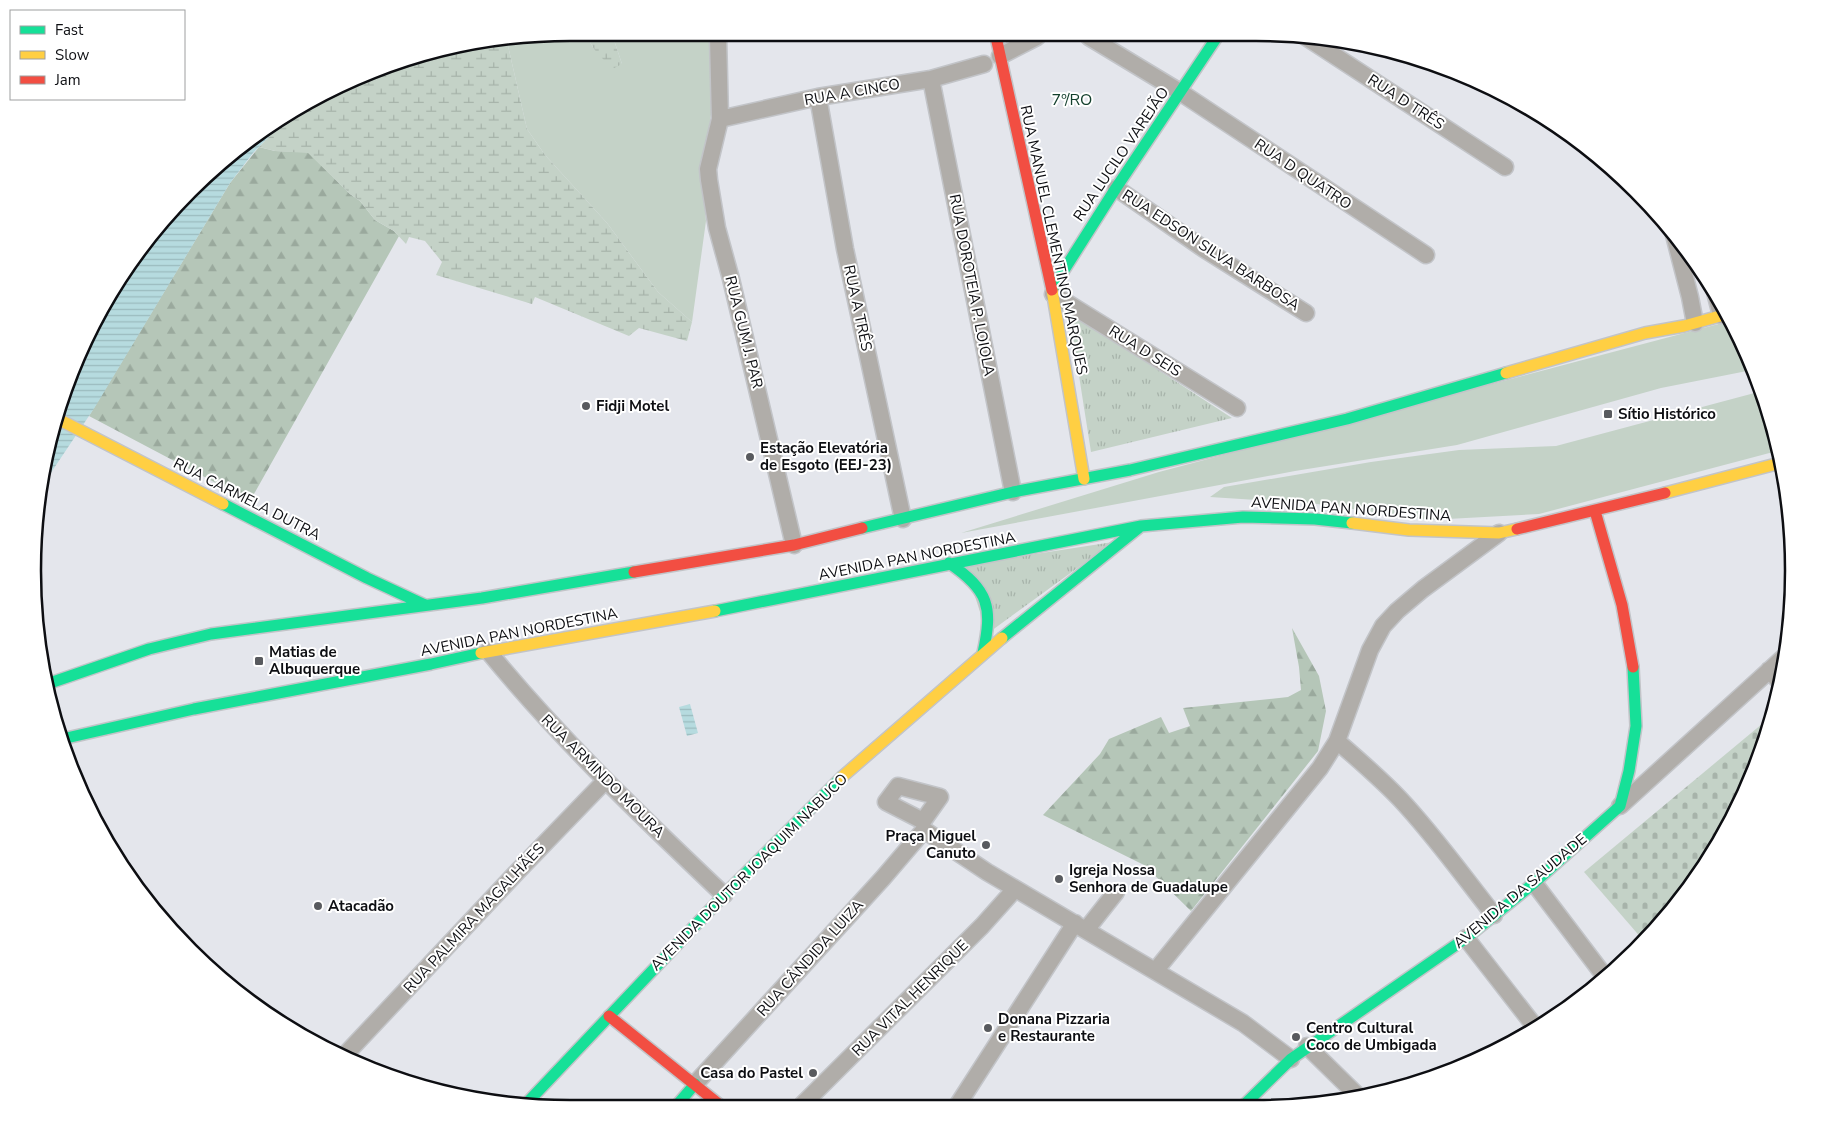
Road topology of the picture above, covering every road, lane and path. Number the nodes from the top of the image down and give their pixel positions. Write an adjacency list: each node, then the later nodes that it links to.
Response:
1 (718, 41): 12 (street, RUA GUM J. PAR)
2 (997, 41): 7 (main road, RUA MANUEL CLEMENTINO MARQUES)
3 (1029, 41): 7 (street)
4 (1097, 41): 10 (street, RUA D QUATRO)
5 (1214, 41): 10 (main road, RUA LUCILO VAREJÃO)
6 (1319, 45): 13 (street, RUA D TRÊS)
7 (1000, 56): 17 (main road, RUA MANUEL CLEMENTINO MARQUES)
8 (984, 64): 9 (street, RUA A CINCO)
9 (931, 79): 11 (street, RUA A CINCO); 25 (street, RUA DOROTEIA P. LOIOLA)
10 (1180, 92): 14 (main road, RUA LUCILO VAREJÃO); 16 (street, RUA D QUATRO)
11 (818, 97): 12 (street, RUA A CINCO); 27 (street, RUA A TRÊS)
12 (720, 119): 30 (street, RUA GUM J. PAR)
13 (1505, 167)
14 (1116, 188): 17 (main road, RUA LUCILO VAREJÃO); 18 (street, RUA EDSON SILVA BARBOSA)
15 (1679, 253): 20 (street)
16 (1426, 255)
17 (1052, 291): 21 (street, RUA D SEIS); 24 (main road, RUA MANUEL CLEMENTINO MARQUES)
18 (1306, 313)
19 (1719, 316): 20 (main road)
20 (1695, 323): 24 (main road)
21 (1237, 408)
22 (63, 421): 32 (main road, RUA CARMELA DUTRA)
23 (1774, 464): 26 (main road, AVENIDA PAN NORDESTINA)
24 (1084, 479): 25 (main road)
25 (1013, 492): 27 (main road)
26 (1595, 511): 29 (main road, AVENIDA PAN NORDESTINA); 40 (main road)
27 (903, 519): 30 (main road)
28 (1141, 526): 29 (main road, AVENIDA PAN NORDESTINA); 31 (main road, AVENIDA PAN NORDESTINA); 34 (main road, AVENIDA DOUTOR JOAQUIM NABUCO)
29 (1499, 533): 38 (street)
30 (794, 545): 32 (main road)
31 (949, 563): 33 (main road, AVENIDA PAN NORDESTINA); 34 (main road)
32 (425, 605): 36 (main road)
33 (488, 651): 37 (main road, AVENIDA PAN NORDESTINA); 39 (street, RUA ARMINDO MOURA)
34 (983, 653): 44 (main road, AVENIDA DOUTOR JOAQUIM NABUCO)
35 (1775, 676): 40 (street, AVENIDA DA SAUDADE)
36 (53, 682)
37 (68, 738)
38 (1337, 741): 45 (street); 48 (street)
39 (605, 781): 44 (street, RUA ARMINDO MOURA); 53 (street, RUA PALMIRA MAGALHÃES)
40 (1620, 806): 41 (main road, AVENIDA DA SAUDADE)
41 (1534, 883): 45 (main road, AVENIDA DA SAUDADE); 49 (street)
42 (1015, 889): 46 (street); 55 (street, RUA CÂNDIDA LUIZA); 60 (street, RUA VITAL HENRIQUE)
43 (1116, 892): 46 (street)
44 (724, 895): 50 (main road, AVENIDA DOUTOR JOAQUIM NABUCO)
45 (1494, 915): 47 (main road, AVENIDA DA SAUDADE)
46 (1081, 927): 48 (street); 61 (street)
47 (1466, 938): 51 (street); 52 (main road, AVENIDA DA SAUDADE)
48 (1156, 970): 54 (street)
49 (1601, 971)
50 (609, 1016): 55 (main road); 57 (main road, AVENIDA DOUTOR JOAQUIM NABUCO)
51 (1531, 1022)
52 (1307, 1046): 54 (main road, AVENIDA DA SAUDADE); 56 (street)
53 (349, 1051)
54 (1290, 1059): 62 (main road, AVENIDA DA SAUDADE)
55 (695, 1084): 58 (main road); 59 (main road)
56 (1353, 1091)
57 (531, 1098)
58 (681, 1100)
59 (714, 1100)
60 (807, 1100)
61 (961, 1100)
62 (1249, 1100)

